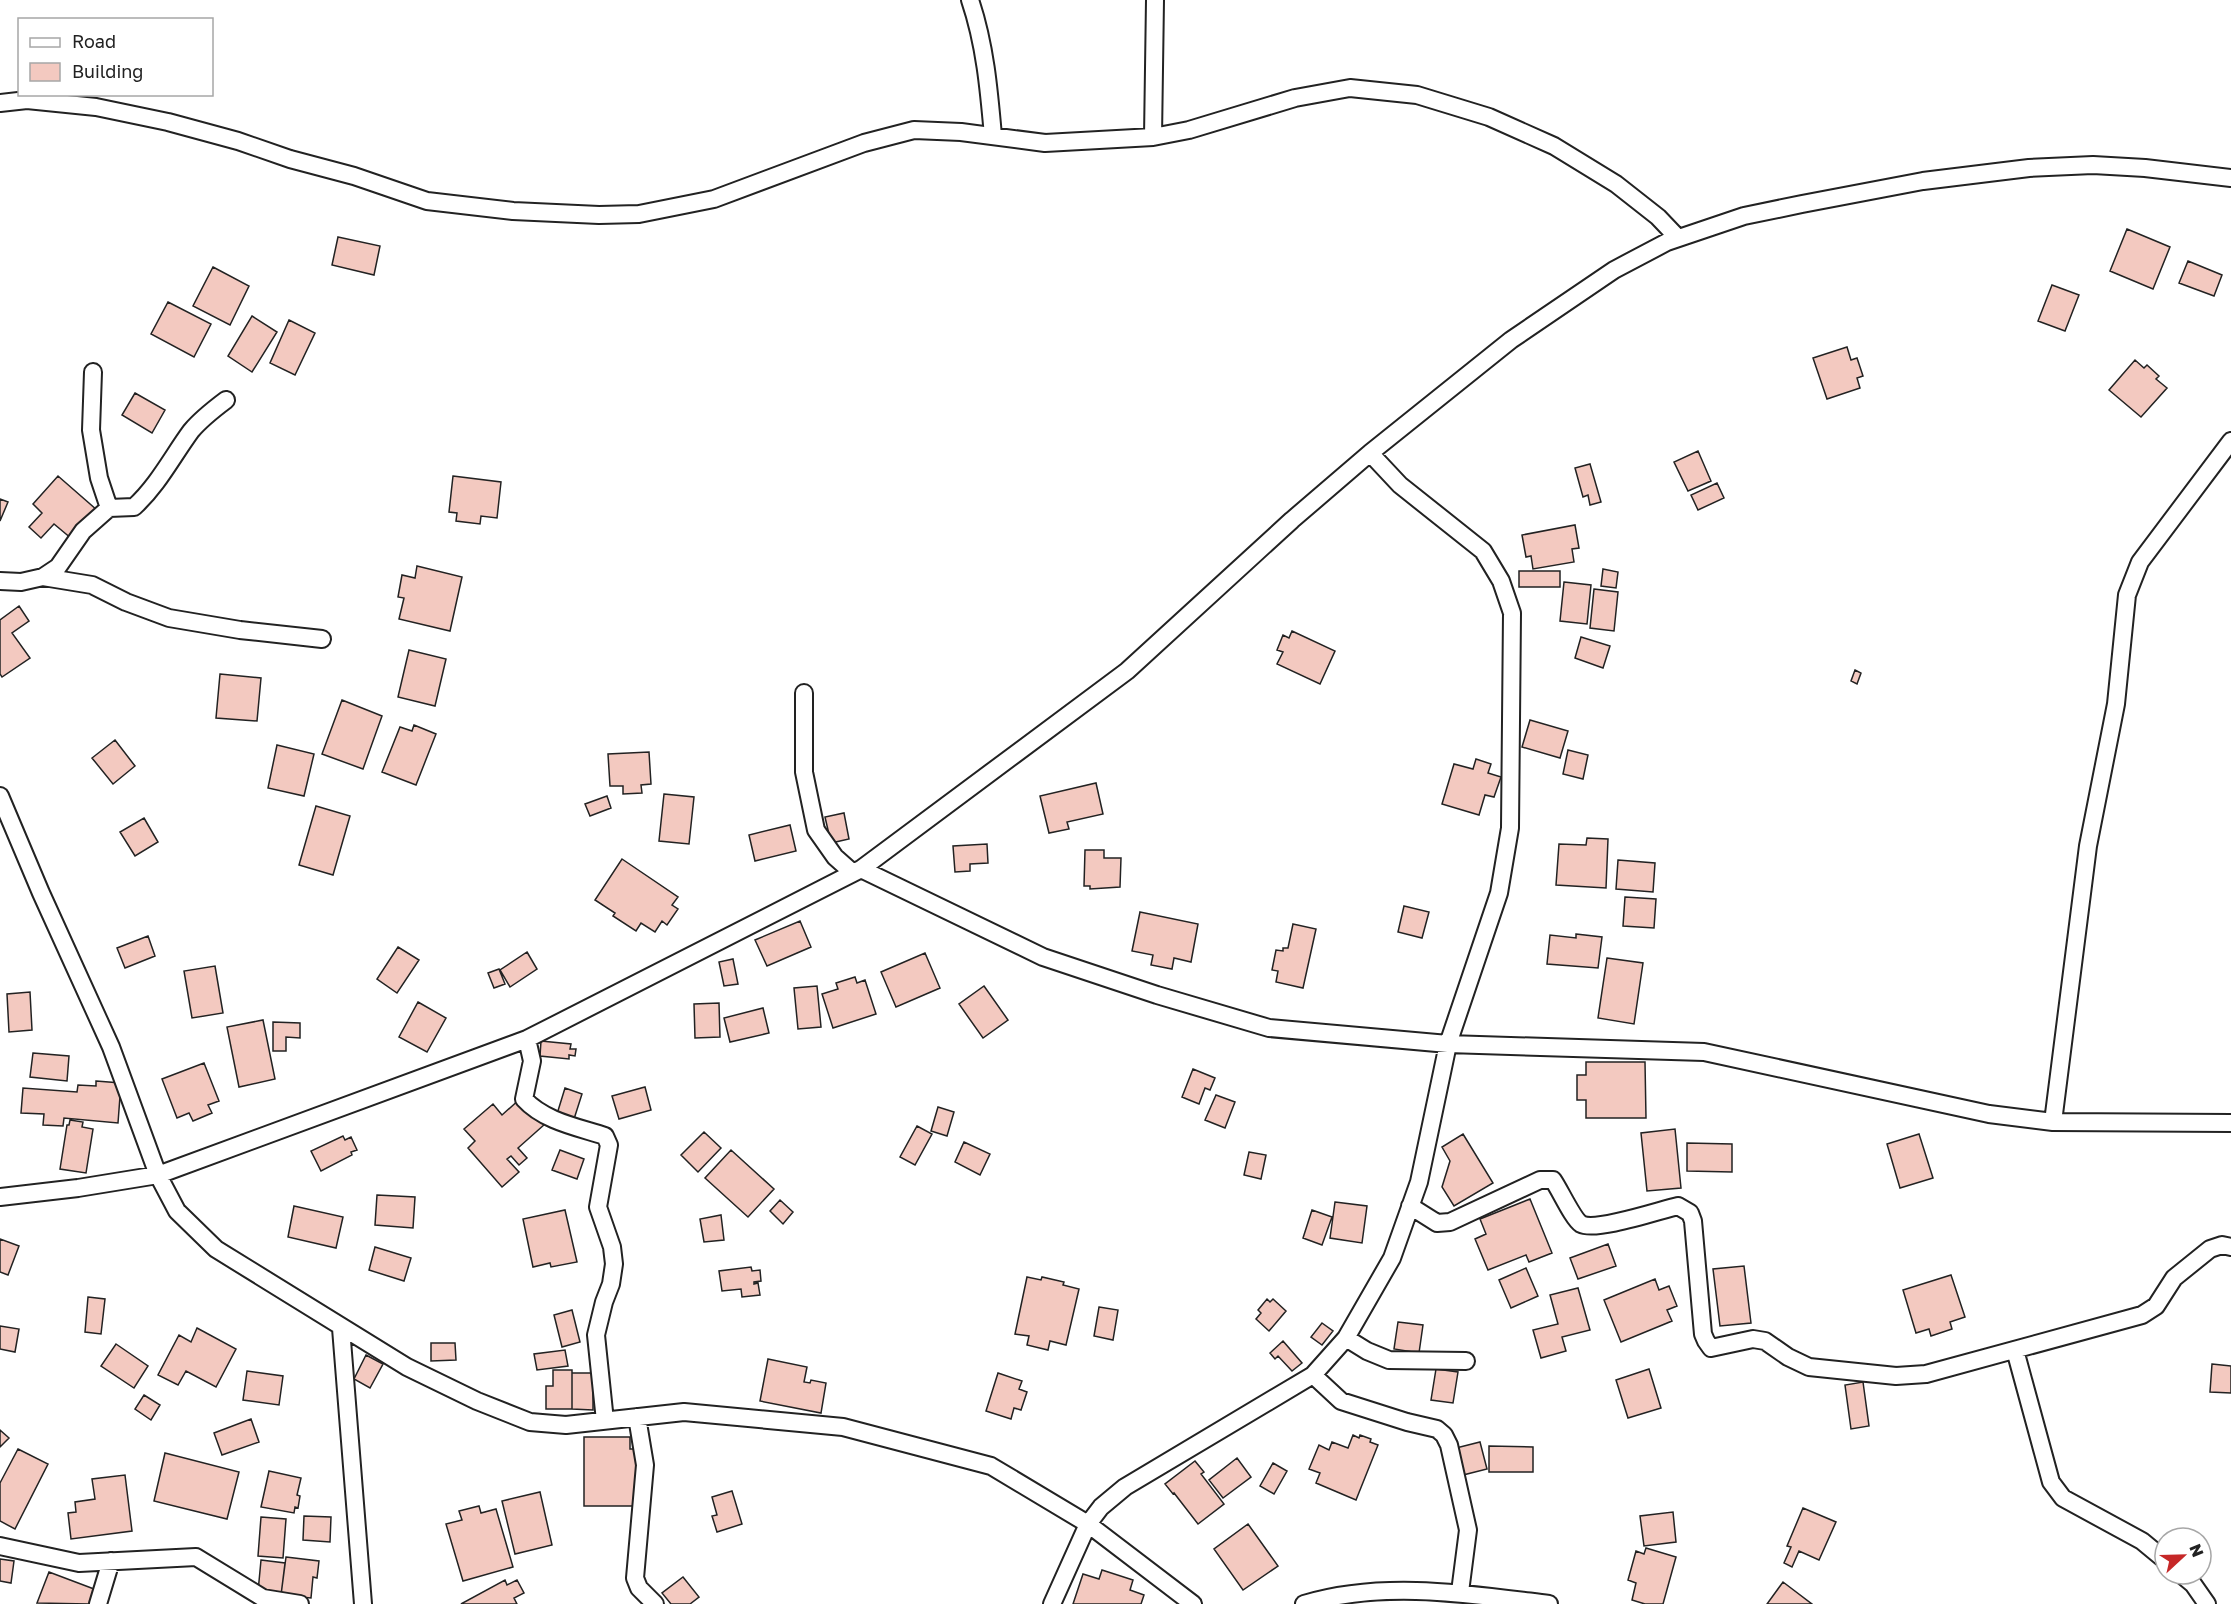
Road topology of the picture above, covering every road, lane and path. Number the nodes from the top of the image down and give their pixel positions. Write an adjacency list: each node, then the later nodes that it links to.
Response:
1 (970, 0): 4 (street)
2 (1155, 0): 5 (street)
3 (0, 103): 4 (street)
4 (993, 136): 5 (street)
5 (1153, 137): 7 (street)
6 (2231, 178): 7 (street)
7 (1678, 238): 11 (street)
8 (93, 372): 12 (street)
9 (226, 400): 12 (street)
10 (2231, 441): 21 (street)
11 (1370, 453): 18 (street); 20 (street)
12 (109, 508): 13 (street)
13 (43, 577): 14 (street); 15 (street)
14 (0, 581)
15 (322, 639)
16 (804, 693): 18 (street)
17 (0, 796): 23 (street)
18 (857, 871): 19 (street); 20 (street)
19 (527, 1039): 23 (street); 33 (street)
20 (1448, 1044): 21 (street); 25 (street)
21 (2053, 1122): 22 (street)
22 (2231, 1123)
23 (158, 1175): 24 (street); 27 (street)
24 (0, 1197)
25 (1410, 1206): 28 (street); 29 (street)
26 (2231, 1247): 29 (street)
27 (341, 1328): 33 (street); 42 (street)
28 (1346, 1338): 30 (street); 31 (street)
29 (2015, 1350): 36 (street)
30 (1466, 1361)
31 (1313, 1375): 34 (street); 39 (street)
32 (637, 1417): 33 (street); 34 (street); 43 (street)
33 (605, 1420)
34 (1088, 1524): 44 (street); 45 (street)
35 (0, 1546): 37 (street)
36 (2153, 1550)
37 (111, 1561): 40 (street); 41 (street)
38 (2194, 1586): 48 (street)
39 (1460, 1592): 46 (street); 47 (street)
40 (98, 1604)
41 (300, 1604)
42 (363, 1604)
43 (655, 1604)
44 (1052, 1604)
45 (1192, 1604)
46 (1304, 1604)
47 (1550, 1604)
48 (2207, 1604)

